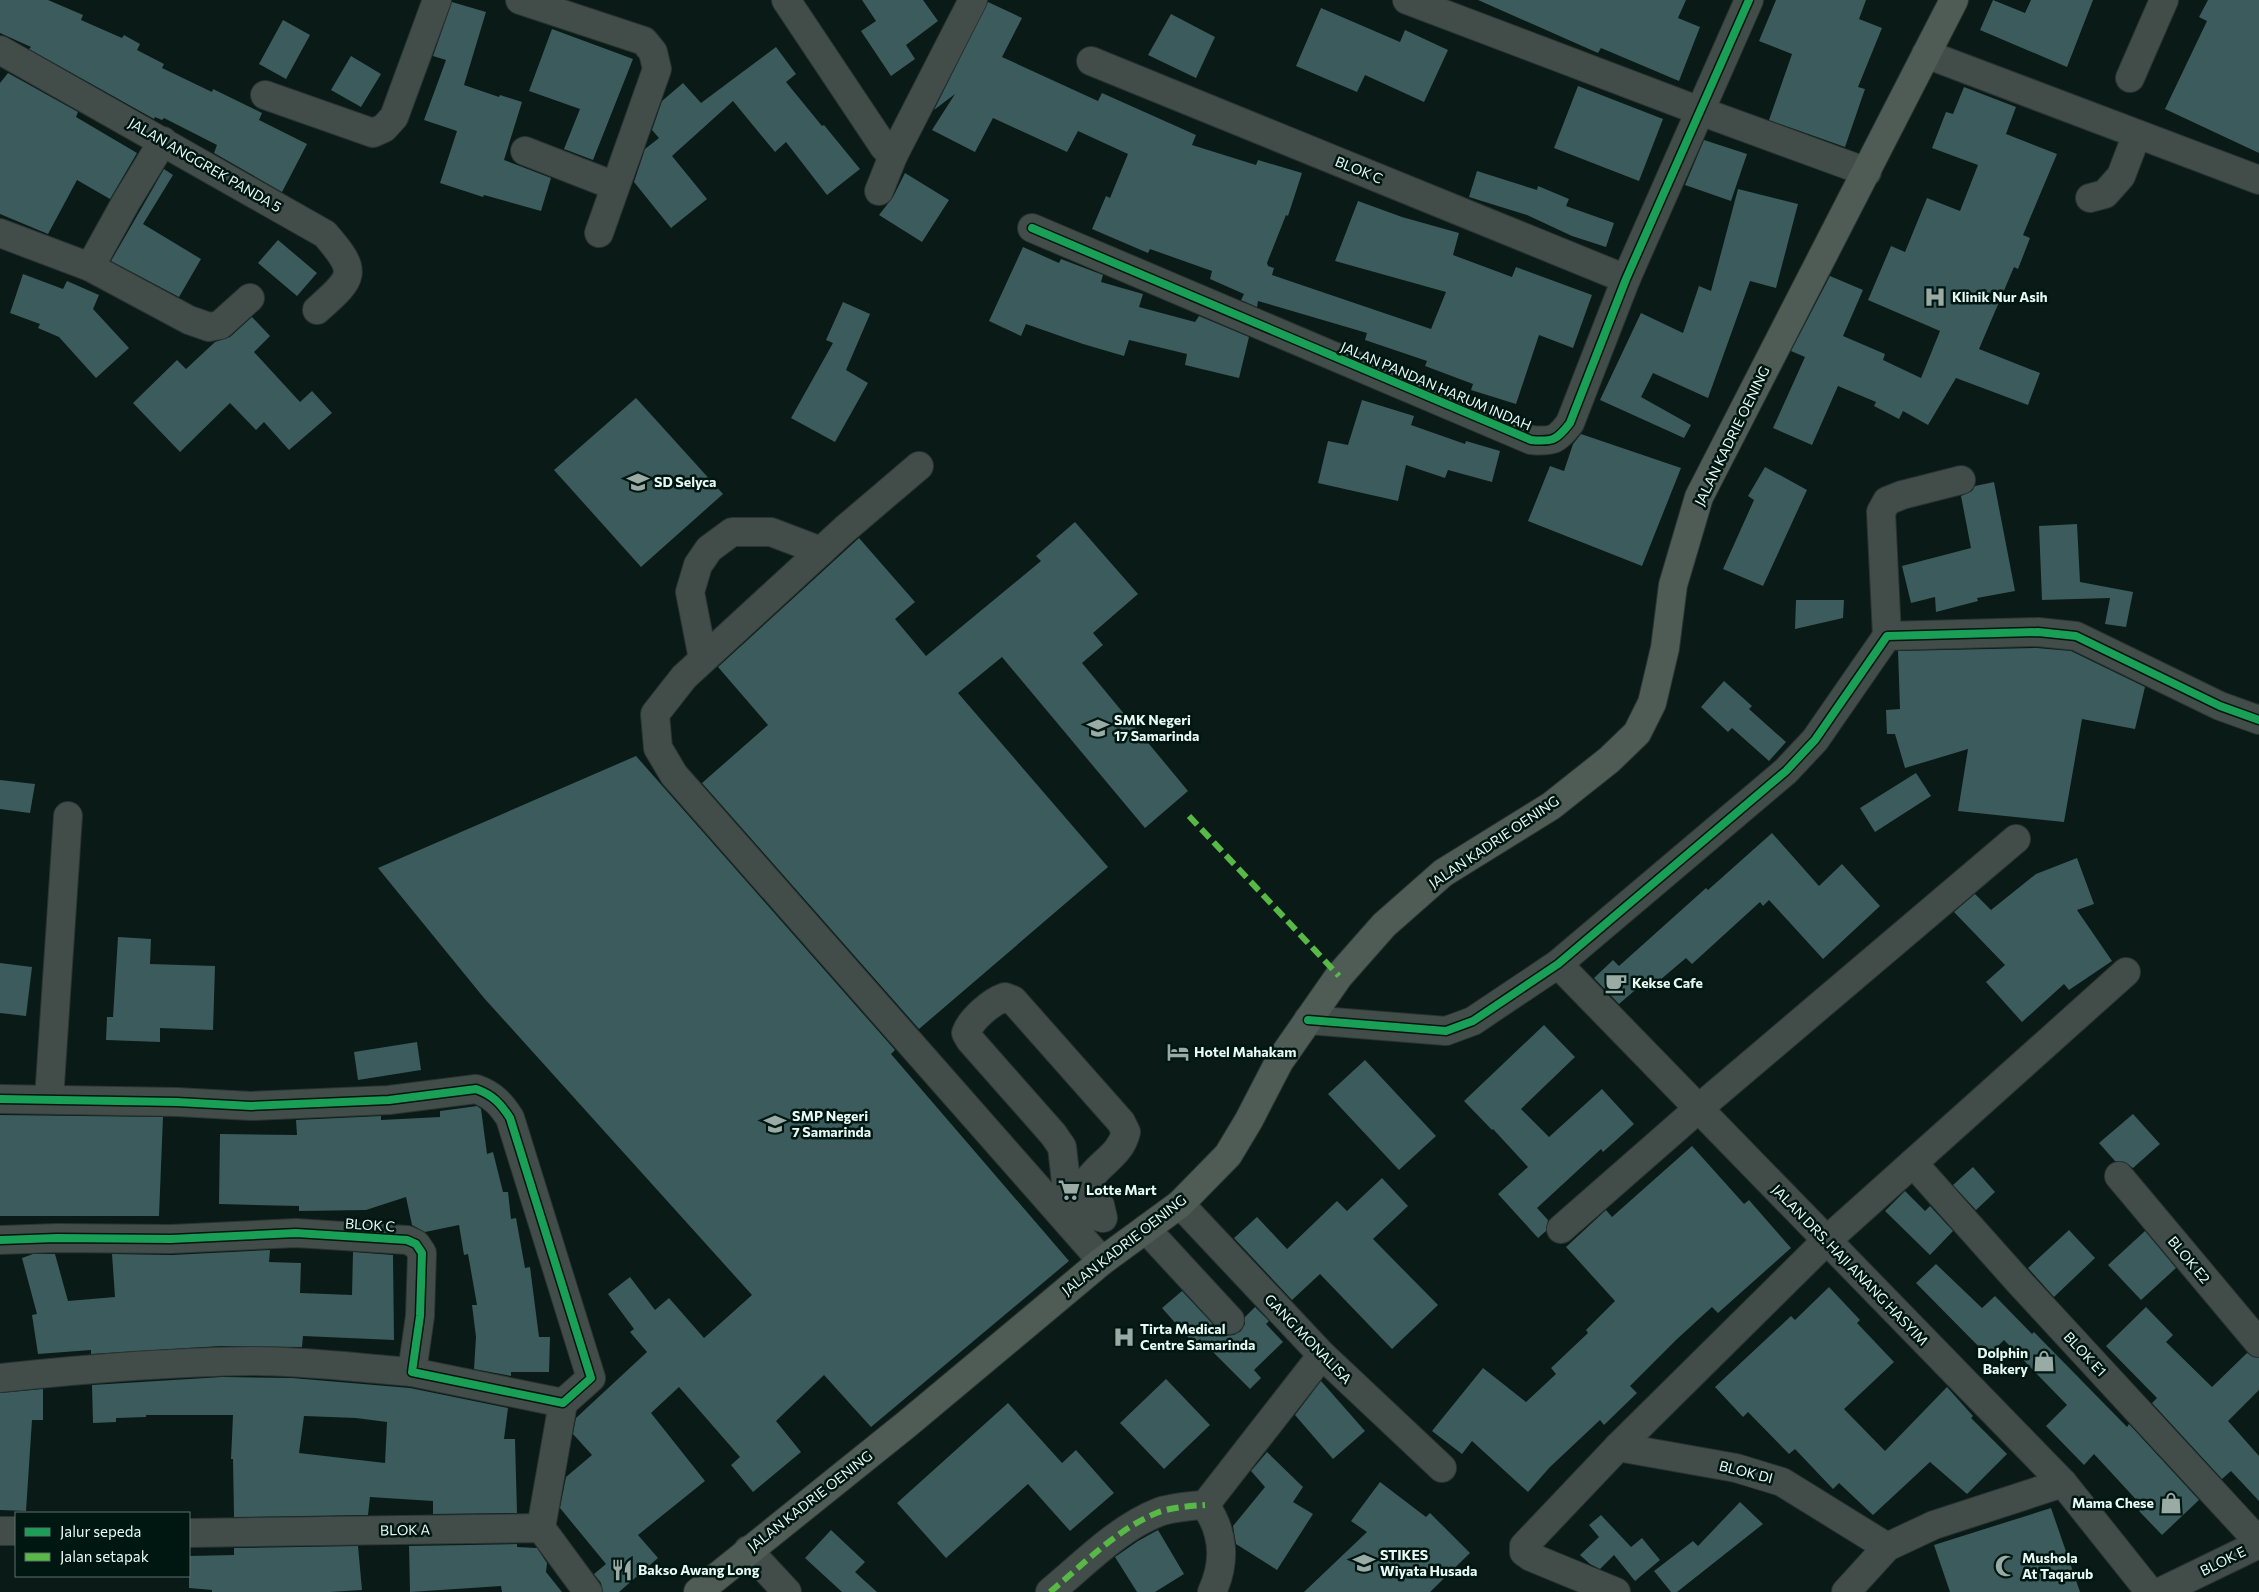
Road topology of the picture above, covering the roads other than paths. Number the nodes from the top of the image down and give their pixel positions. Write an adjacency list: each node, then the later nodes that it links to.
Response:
1 (437, 0): 13 (street)
2 (520, 0): 21 (street)
3 (786, 0): 18 (street)
4 (1407, 0): 14 (street)
5 (1749, 0): 14 (street, JALAN PANDAN HARUM INDAH)
6 (1954, 0): 10 (main road, JALAN KADRIE OENING)
7 (2164, 0): 12 (street)
8 (972, 1): 18 (street)
9 (0, 50): 16 (street, JALAN ANGGREK PANDA 5)
10 (1926, 54): 15 (street); 19 (main road, JALAN KADRIE OENING)
11 (1091, 61): 28 (street, BLOK C)
12 (2130, 78)
13 (265, 95)
14 (1700, 111): 19 (street); 28 (street, JALAN PANDAN HARUM INDAH)
15 (2137, 134): 20 (street); 23 (street)
16 (164, 141): 27 (street); 30 (street, JALAN ANGGREK PANDA 5)
17 (525, 151): 21 (street)
18 (894, 156): 22 (street)
19 (1867, 172): 41 (main road, JALAN KADRIE OENING)
20 (2259, 180)
21 (615, 186): 26 (street)
22 (879, 191)
23 (2090, 198)
24 (1032, 228): 28 (street, JALAN PANDAN HARUM INDAH)
25 (0, 233): 27 (street)
26 (599, 233)
27 (90, 267): 29 (street)
28 (1626, 280)
29 (250, 298)
30 (317, 310)
31 (919, 466): 33 (street)
32 (1961, 480): 34 (street)
33 (822, 551): 35 (street); 35 (street)
34 (1887, 636): 36 (street); 39 (street)
35 (703, 659): 53 (street)
36 (2259, 720)
37 (68, 816): 43 (street)
38 (2016, 839): 44 (street)
39 (1547, 971): 41 (street); 44 (street, JALAN DRS. HAJI ANANG HASYIM)
40 (2126, 972): 45 (street)
41 (1308, 1020): 47 (main road, JALAN KADRIE OENING)
42 (0, 1099): 43 (street)
43 (49, 1099): 59 (street)
44 (1698, 1109): 49 (street); 52 (street, JALAN DRS. HAJI ANANG HASYIM)
45 (1913, 1163): 52 (street); 68 (street, BLOK E1)
46 (2119, 1176): 55 (street, BLOK E2)
47 (1180, 1204): 50 (main road, JALAN KADRIE OENING); 56 (street, GANG MONALISA)
48 (1103, 1218): 48 (street); 50 (street)
49 (1561, 1230)
50 (1136, 1236): 53 (main road, JALAN KADRIE OENING); 54 (street)
51 (0, 1240): 57 (street, BLOK C)
52 (1826, 1241): 60 (street); 62 (street, JALAN DRS. HAJI ANANG HASYIM)
53 (1102, 1261): 70 (main road, JALAN KADRIE OENING)
54 (1230, 1320)
55 (2259, 1343)
56 (1322, 1355): 61 (street, GANG MONALISA); 63 (street)
57 (412, 1372): 58 (street); 59 (street)
58 (0, 1378)
59 (563, 1403): 64 (street)
60 (1618, 1447): 69 (street, BLOK DI); 76 (street)
61 (1442, 1468)
62 (2063, 1483): 69 (street); 78 (street, JALAN DRS. HAJI ANANG HASYIM)
63 (1205, 1505): 74 (street); 75 (street)
64 (541, 1528): 67 (street, BLOK A); 71 (street)
65 (0, 1531): 66 (street)
66 (15, 1532)
67 (190, 1532)
68 (2259, 1543): 79 (street, BLOK E)
69 (1887, 1547): 77 (street)
70 (748, 1550): 72 (main road, JALAN KADRIE OENING); 73 (street)
71 (588, 1592)
72 (698, 1592)
73 (787, 1592)
74 (1050, 1592)
75 (1212, 1592)
76 (1616, 1592)
77 (1846, 1592)
78 (2150, 1592)
79 (2160, 1592)

